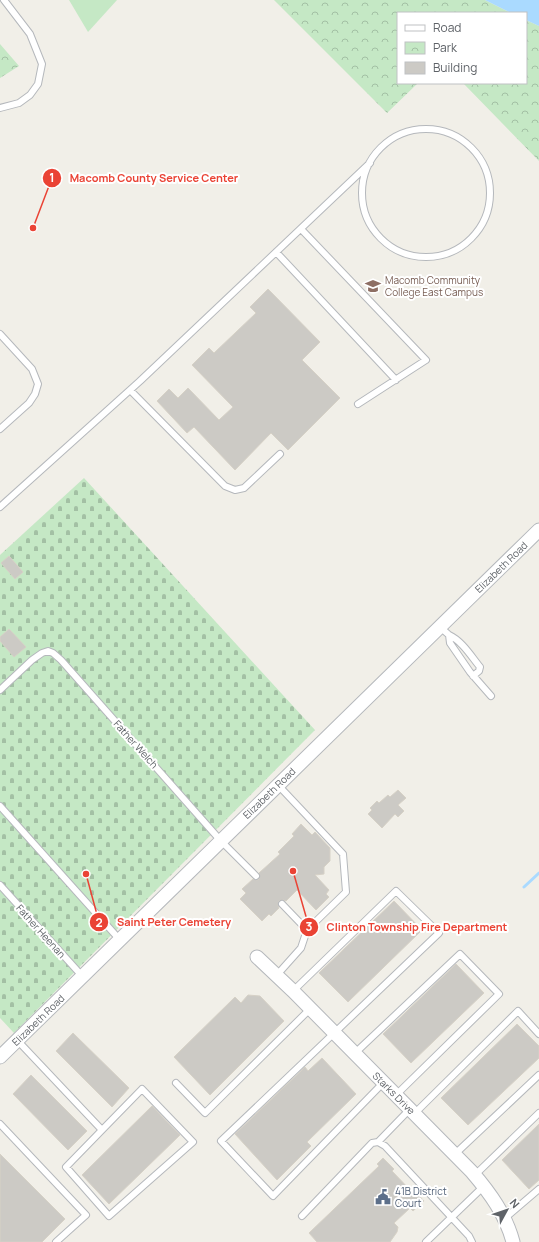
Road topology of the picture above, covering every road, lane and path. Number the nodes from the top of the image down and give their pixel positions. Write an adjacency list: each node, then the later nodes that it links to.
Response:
1 (4, 0): 2 (lane)
2 (0, 108)
3 (370, 164): 3 (lane); 4 (lane)
4 (301, 229): 5 (lane); 8 (lane)
5 (276, 252): 8 (lane); 9 (lane)
6 (0, 334): 7 (lane)
7 (2, 342): 11 (lane)
8 (396, 380): 10 (lane)
9 (130, 390): 12 (lane); 13 (lane)
10 (358, 404)
11 (0, 429)
12 (280, 454)
13 (0, 507)
14 (539, 530): 15 (street, Elizabeth Road)
15 (445, 631): 16 (lane); 16 (lane); 19 (street, Elizabeth Road)
16 (473, 676): 18 (lane)
17 (0, 690): 21 (lane, Father Welch)
18 (491, 696)
19 (278, 785): 21 (street, Elizabeth Road); 25 (lane)
20 (0, 806): 26 (lane)
21 (221, 840): 22 (lane, Father Welch); 26 (street, Elizabeth Road)
22 (256, 876)
23 (0, 885): 29 (lane, Father Heenan)
24 (282, 904): 25 (lane)
25 (307, 930): 28 (lane)
26 (120, 940): 29 (street, Elizabeth Road)
27 (257, 957): 28 (street, Starks Drive)
28 (276, 976): 30 (street, Starks Drive)
29 (83, 977): 34 (street, Elizabeth Road)
30 (293, 991): 31 (street, Starks Drive); 32 (lane)
31 (310, 1009): 32 (street, Starks Drive); 38 (lane)
32 (333, 1033): 36 (street, Starks Drive); 39 (lane)
33 (539, 1034): 41 (lane)
34 (17, 1040): 35 (street, Elizabeth Road); 44 (lane)
35 (2, 1052)
36 (354, 1054): 39 (street, Starks Drive); 40 (lane)
37 (539, 1075): 46 (lane)
38 (176, 1083)
39 (383, 1083): 40 (street, Starks Drive)
40 (396, 1095): 41 (street, Starks Drive)
41 (412, 1112): 45 (lane); 46 (street, Starks Drive)
42 (539, 1113): 47 (lane)
43 (0, 1124): 53 (lane)
44 (102, 1130): 44 (lane)
45 (378, 1142): 50 (lane); 51 (lane)
46 (455, 1154): 47 (street, Starks Drive)
47 (475, 1175): 48 (street, Starks Drive)
48 (484, 1186): 51 (lane); 52 (street, Starks Drive)
49 (539, 1189): 52 (lane)
50 (302, 1216)
51 (452, 1218): 54 (lane); 55 (lane)
52 (504, 1219): 56 (street, Starks Drive)
53 (56, 1242)
54 (426, 1242)
55 (472, 1242)
56 (513, 1242)

